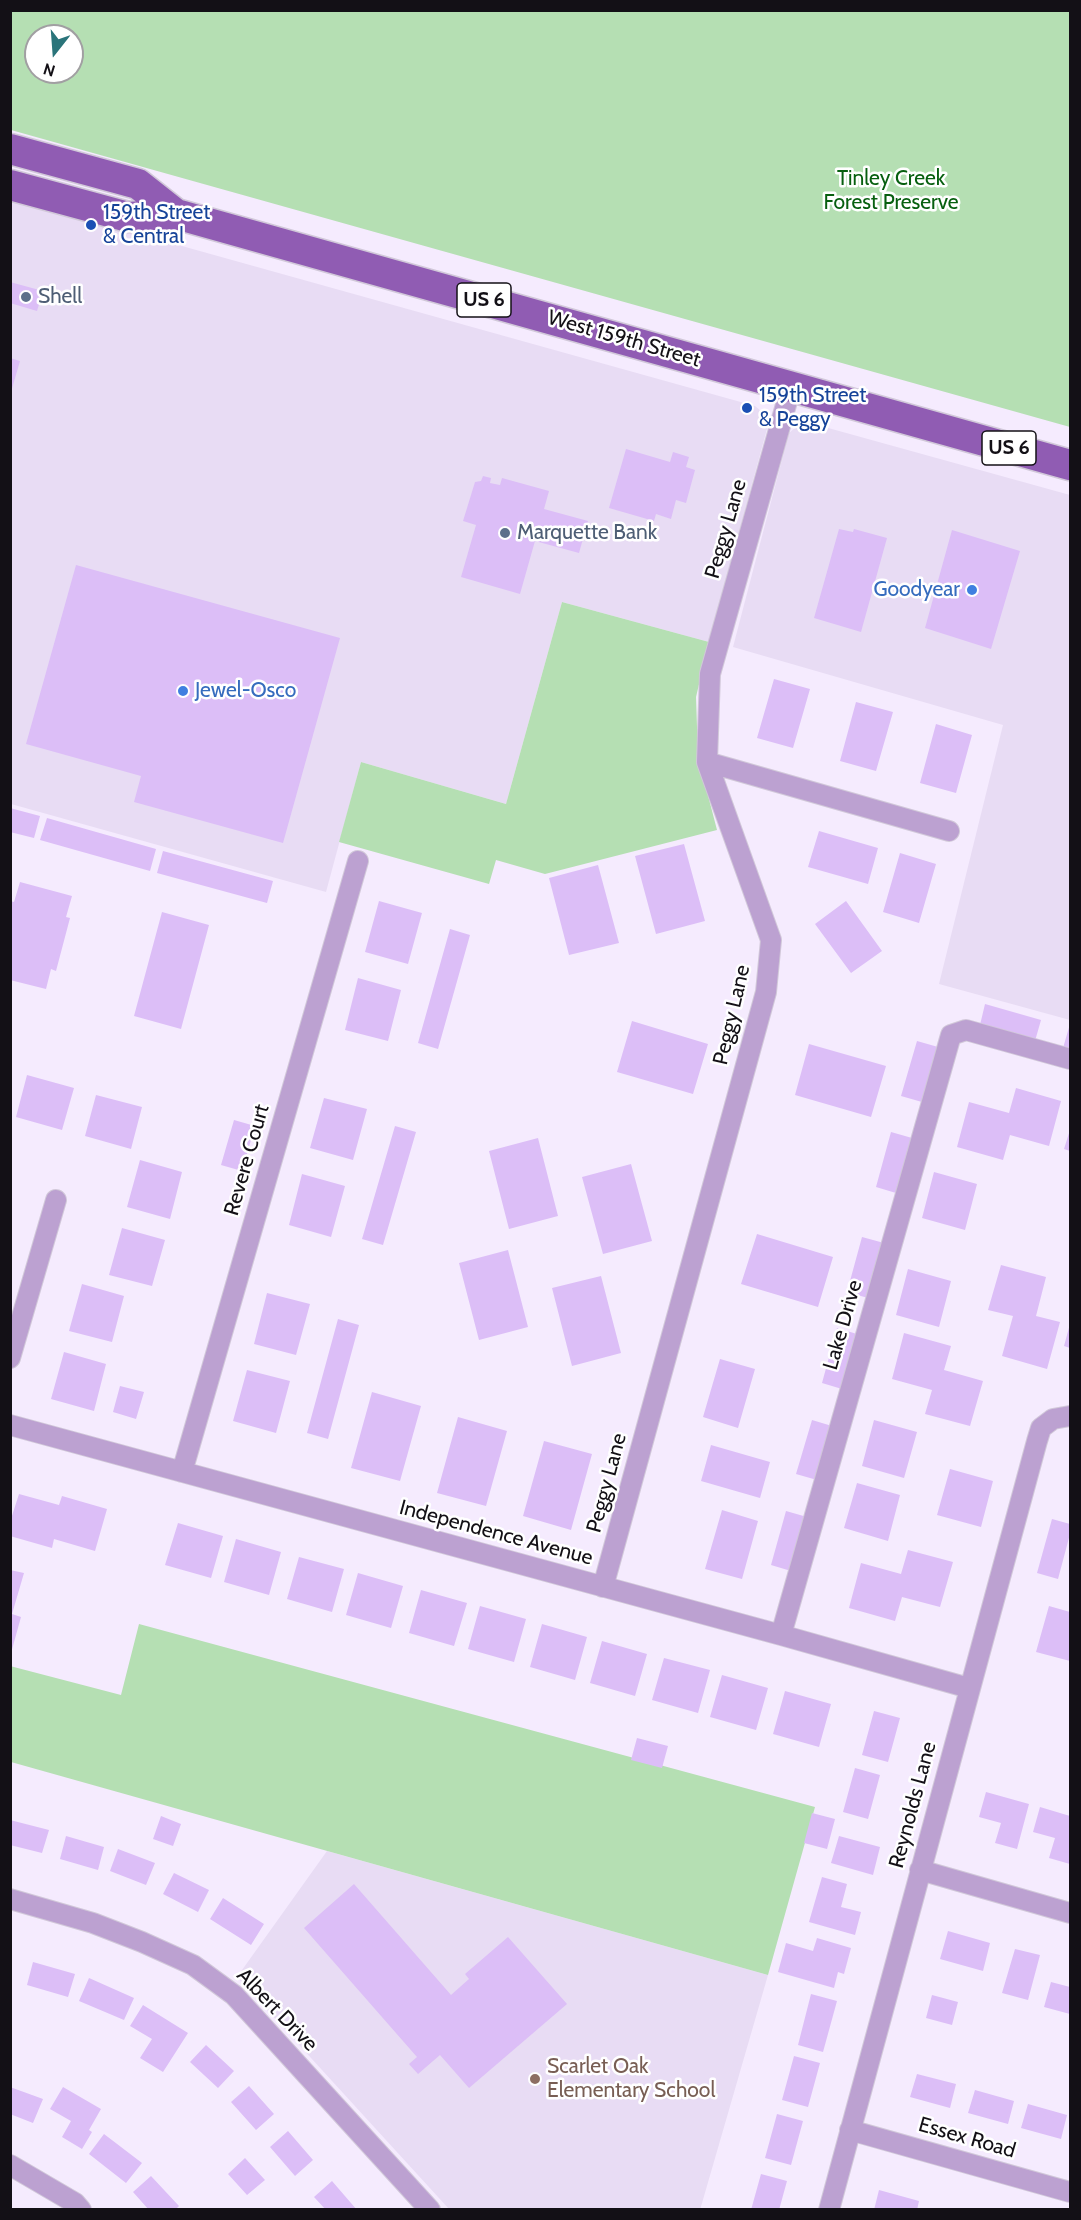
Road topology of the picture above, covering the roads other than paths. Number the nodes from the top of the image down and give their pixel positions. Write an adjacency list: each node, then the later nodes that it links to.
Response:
1 (10, 148): 3 (main road, West 159th Street / US 6)
2 (10, 185): 3 (main road, West 159th Street / US 6)
3 (176, 214): 4 (main road, West 159th Street / US 6)
4 (791, 387): 5 (main road, West 159th Street / US 6); 6 (street, Peggy Lane)
5 (1071, 465)
6 (706, 762): 7 (street); 15 (street, Peggy Lane)
7 (949, 831)
8 (358, 861): 14 (street, Revere Court)
9 (1071, 1059): 16 (street, Lake Drive)
10 (56, 1200): 11 (street)
11 (10, 1358)
12 (1062, 1417): 17 (street, Reynolds Lane)
13 (10, 1425): 14 (street, Independence Avenue)
14 (182, 1472): 15 (street, Independence Avenue)
15 (603, 1587): 16 (street, Independence Avenue)
16 (781, 1635): 17 (street, Independence Avenue)
17 (969, 1688): 18 (street, Reynolds Lane)
18 (920, 1870): 20 (street); 21 (street, Reynolds Lane)
19 (10, 1899): 25 (street, Albert Drive)
20 (1071, 1913)
21 (850, 2130): 23 (street, Essex Road); 26 (street, Reynolds Lane)
22 (10, 2164): 24 (street)
23 (1071, 2192)
24 (81, 2210)
25 (430, 2210)
26 (829, 2210)

